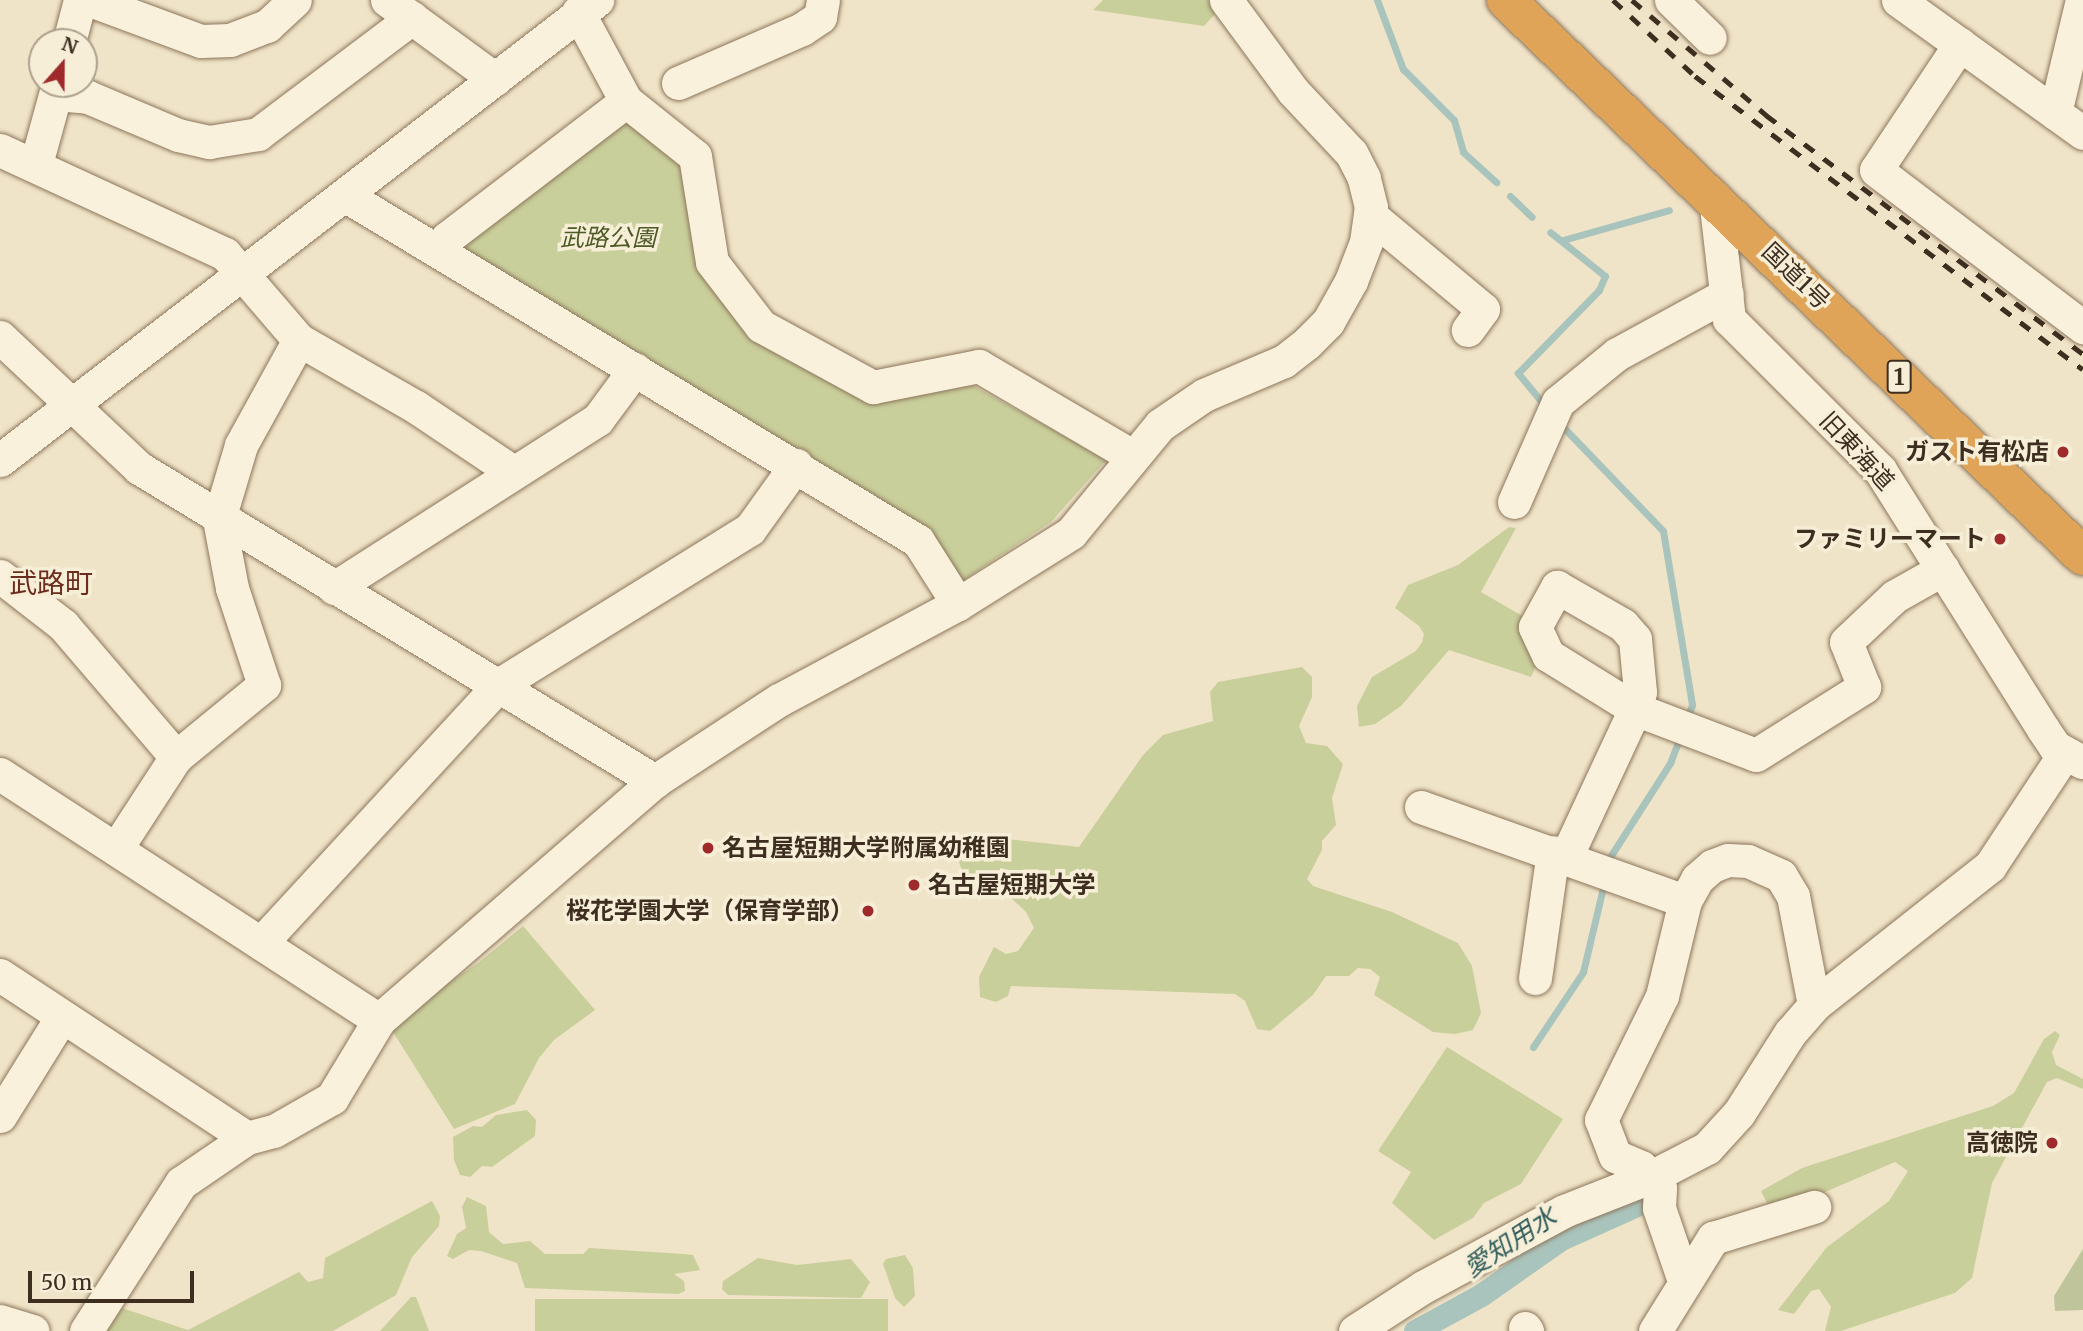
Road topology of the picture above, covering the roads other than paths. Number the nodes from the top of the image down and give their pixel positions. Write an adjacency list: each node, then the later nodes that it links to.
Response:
1 (80, 0): 12 (street)
2 (90, 0): 3 (street)
3 (295, 0)
4 (822, 0): 16 (street)
5 (1226, 0): 26 (street)
6 (1506, 0): 25 (highway, 国道1号 / 1)
7 (1671, 0): 13 (street)
8 (1898, 0): 14 (street)
9 (2082, 0): 20 (street)
10 (590, 4): 15 (street); 19 (street)
11 (400, 9): 15 (street); 18 (street)
12 (73, 28)
13 (1710, 38)
14 (1960, 44): 20 (street); 30 (street)
15 (495, 79): 24 (street)
16 (678, 83)
17 (54, 98): 23 (street)
18 (90, 98)
19 (626, 101): 27 (street); 36 (street)
20 (2055, 113): 21 (street)
21 (2083, 133)
22 (0, 150): 23 (street)
23 (36, 164): 28 (street)
24 (346, 197): 27 (street); 28 (street)
25 (1716, 198): 29 (street, 旧東海道); 42 (highway, 国道1号 / 1)
26 (1370, 215): 31 (street); 36 (street)
27 (438, 251): 34 (street)
28 (243, 272): 33 (street); 35 (street)
29 (1727, 294): 40 (street); 43 (street, 旧東海道)
30 (2083, 327)
31 (1468, 330)
32 (0, 337): 35 (street)
33 (299, 340): 39 (street); 41 (street)
34 (635, 369): 38 (street); 39 (street)
35 (71, 403): 37 (street); 41 (street)
36 (1131, 455): 46 (street)
37 (0, 460)
38 (796, 465): 46 (street); 47 (street)
39 (513, 472): 45 (street)
40 (1514, 502)
41 (219, 519): 45 (street); 48 (street)
42 (2083, 556)
43 (1943, 569): 49 (street, 旧東海道); 54 (street)
44 (0, 576): 48 (street)
45 (334, 588): 47 (street)
46 (958, 604): 51 (street)
47 (500, 684): 51 (street); 56 (street)
48 (176, 757): 53 (street)
49 (2073, 758): 59 (street)
50 (0, 774): 53 (street)
51 (655, 781): 61 (street)
52 (1421, 807): 54 (street)
53 (116, 849): 56 (street)
54 (1560, 855): 55 (street); 58 (street)
55 (1685, 901): 59 (street); 64 (street)
56 (261, 943): 61 (street)
57 (0, 975): 60 (street)
58 (1535, 978)
59 (1814, 1005): 64 (street)
60 (61, 1018): 62 (street); 63 (street)
61 (379, 1020): 63 (street)
62 (0, 1116)
63 (247, 1138): 69 (street)
64 (1653, 1177): 66 (street); 70 (street)
65 (1814, 1207): 66 (street)
66 (1684, 1281): 71 (street)
67 (0, 1321): 68 (street)
68 (32, 1331)
69 (86, 1331)
70 (1355, 1331)
71 (1655, 1331)

